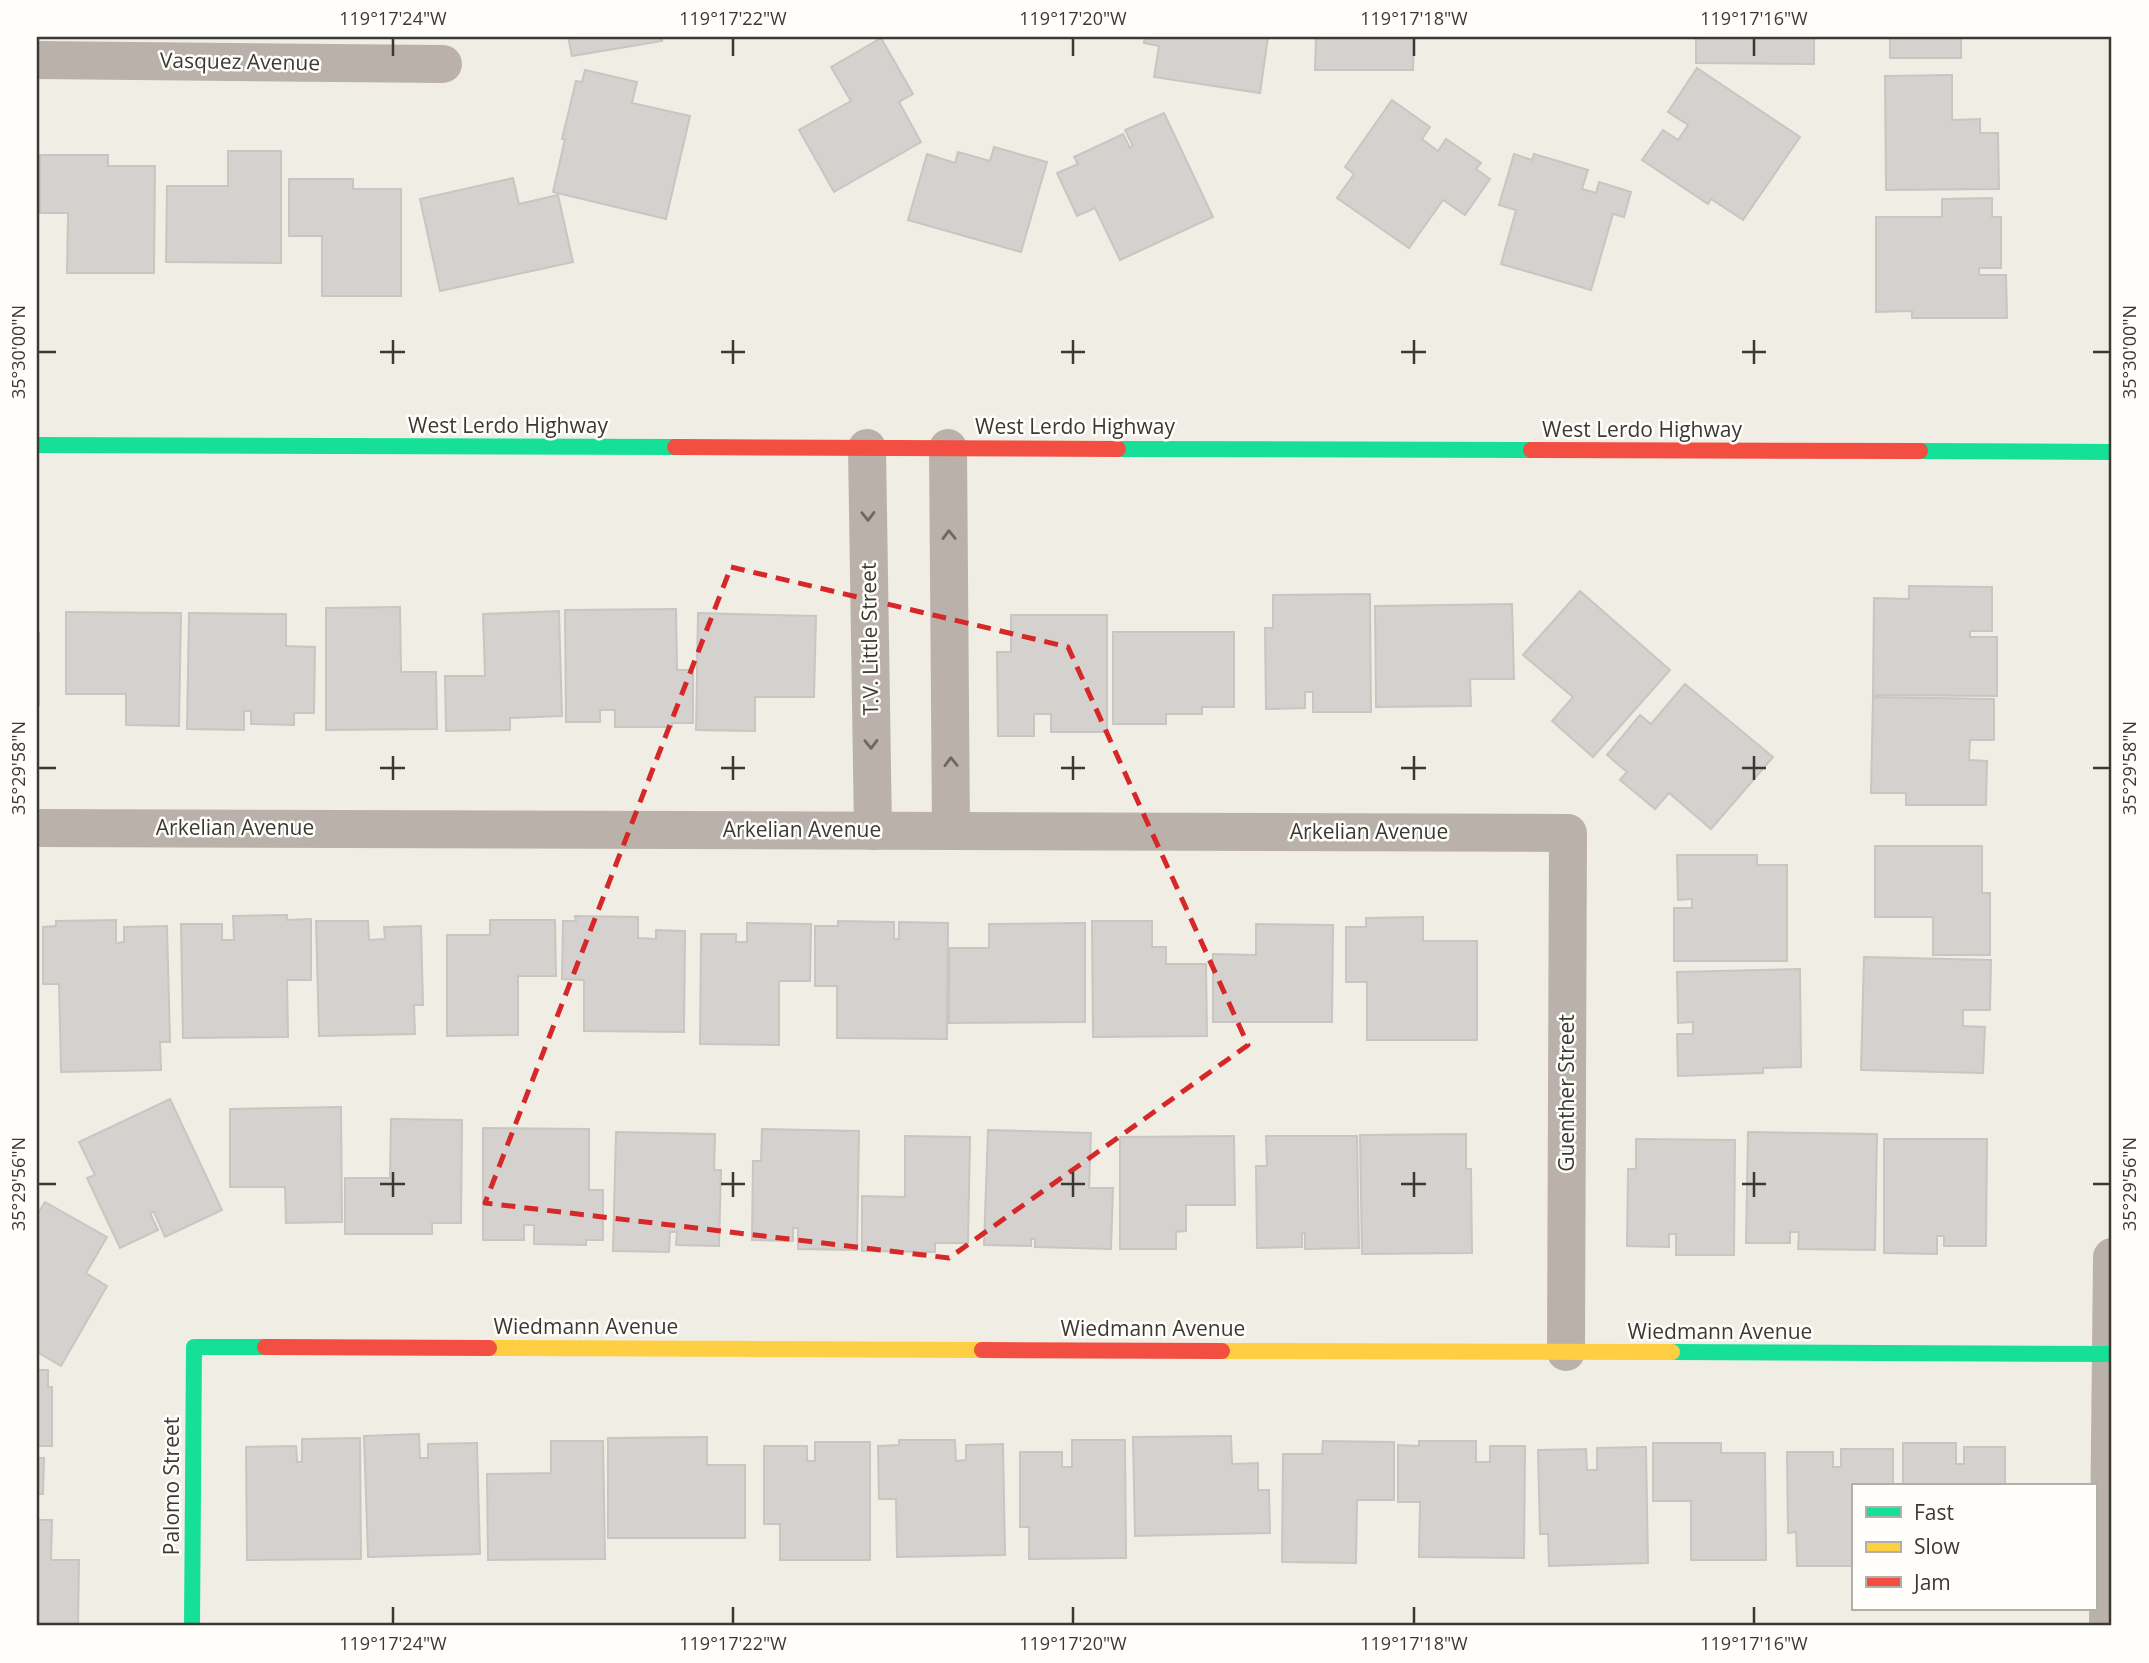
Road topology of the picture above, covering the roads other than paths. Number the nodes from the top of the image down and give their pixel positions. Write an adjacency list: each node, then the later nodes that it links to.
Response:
1 (37, 60): 2 (street, Vasquez Avenue)
2 (443, 64)
3 (37, 445): 4 (street, West Lerdo Highway)
4 (867, 448): 5 (street, West Lerdo Highway); 8 (street, T.V. Little Street, one-way to 8)
5 (948, 448): 6 (street, West Lerdo Highway); 9 (street, one-way to 5)
6 (2112, 452)
7 (37, 828): 8 (street, Arkelian Avenue)
8 (873, 831): 9 (street, Arkelian Avenue)
9 (951, 831): 10 (street, Arkelian Avenue)
10 (1568, 833): 13 (street, Guenther Street)
11 (2112, 1257): 14 (street)
12 (194, 1347): 13 (street, Wiedmann Avenue); 15 (street, Palomo Street)
13 (1566, 1352): 14 (street, Wiedmann Avenue)
14 (2111, 1354): 16 (street)
15 (192, 1626)
16 (2108, 1626)

